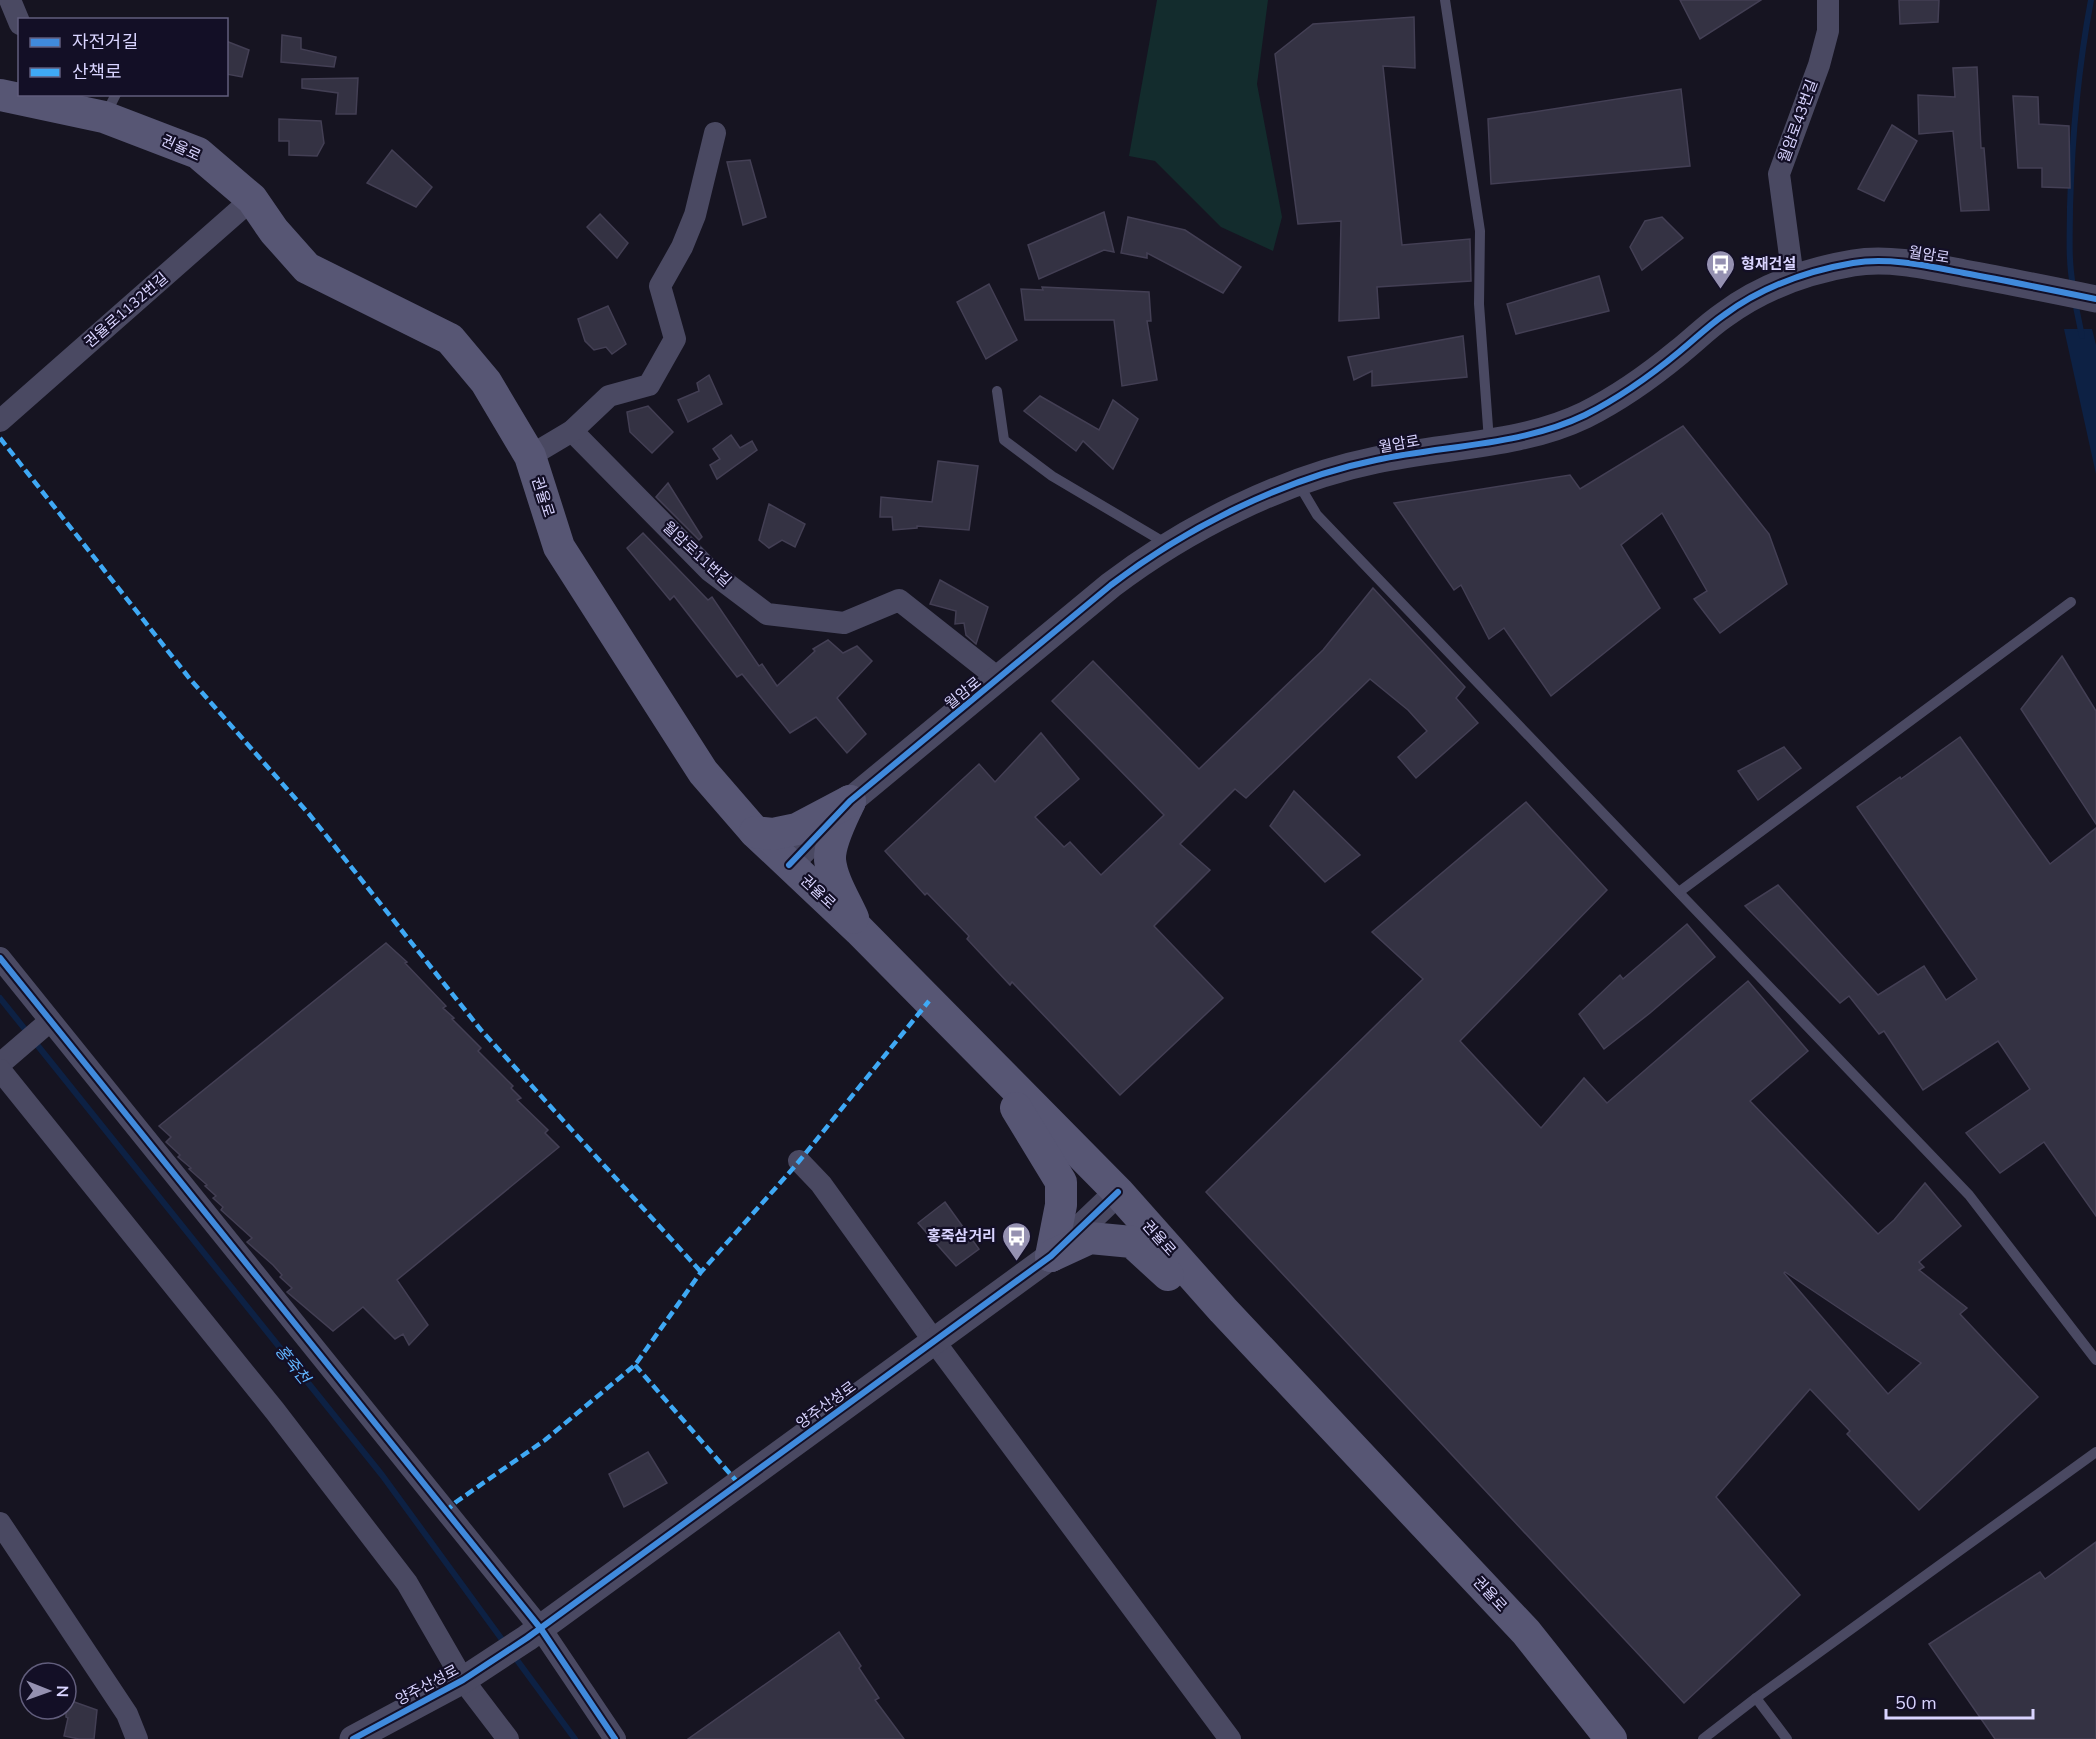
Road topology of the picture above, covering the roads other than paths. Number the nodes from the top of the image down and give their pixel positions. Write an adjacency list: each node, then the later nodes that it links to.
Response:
1 (10, 0): 4 (street)
2 (1445, 0): 15 (lane)
3 (1828, 0): 10 (street, 월암로43번길)
4 (18, 19)
5 (0, 95): 6 (main road, 권율로)
6 (54, 101): 7 (main road, 권율로)
7 (110, 106): 9 (main road, 권율로)
8 (715, 133): 14 (street)
9 (252, 199): 13 (street, 권율로1132번길); 16 (main road, 권율로)
10 (1793, 278): 11 (street, 월암로); 15 (street, 월암로)
11 (2094, 298)
12 (997, 391): 18 (lane)
13 (0, 421)
14 (572, 431): 16 (street); 20 (street, 월암로11번길)
15 (1489, 441): 17 (street, 월암로)
16 (530, 456): 22 (main road, 권율로)
17 (1298, 483): 18 (street, 월암로); 24 (lane)
18 (1170, 546): 20 (street, 월암로)
19 (2071, 602): 24 (lane)
20 (999, 679): 21 (street, 월암로)
21 (850, 801): 22 (main road); 23 (street, 월암로); 25 (main road)
22 (755, 832): 23 (main road, 권율로)
23 (789, 865): 25 (main road, 권율로)
24 (1679, 892): 36 (lane)
25 (859, 930): 28 (main road, 권율로)
26 (0, 958): 27 (street)
27 (50, 1021): 29 (street); 39 (street)
28 (990, 1063): 32 (main road, 권율로); 33 (main road)
29 (0, 1064)
30 (0, 1070): 40 (street)
31 (799, 1161): 35 (street)
32 (1118, 1192): 33 (street, 양주산성로); 34 (main road, 권율로)
33 (1051, 1256): 34 (main road); 35 (street, 양주산성로)
34 (1223, 1310): 47 (main road, 권율로)
35 (934, 1341): 39 (street, 양주산성로); 46 (street)
36 (2096, 1360)
37 (2096, 1452): 41 (lane)
38 (0, 1523): 42 (street)
39 (534, 1634): 40 (street, 양주산성로); 45 (street)
40 (463, 1680): 43 (street, 양주산성로); 44 (street)
41 (1756, 1698): 48 (lane); 49 (lane)
42 (137, 1739)
43 (353, 1739)
44 (508, 1739)
45 (615, 1739)
46 (1230, 1739)
47 (1611, 1739)
48 (1703, 1739)
49 (1787, 1739)

